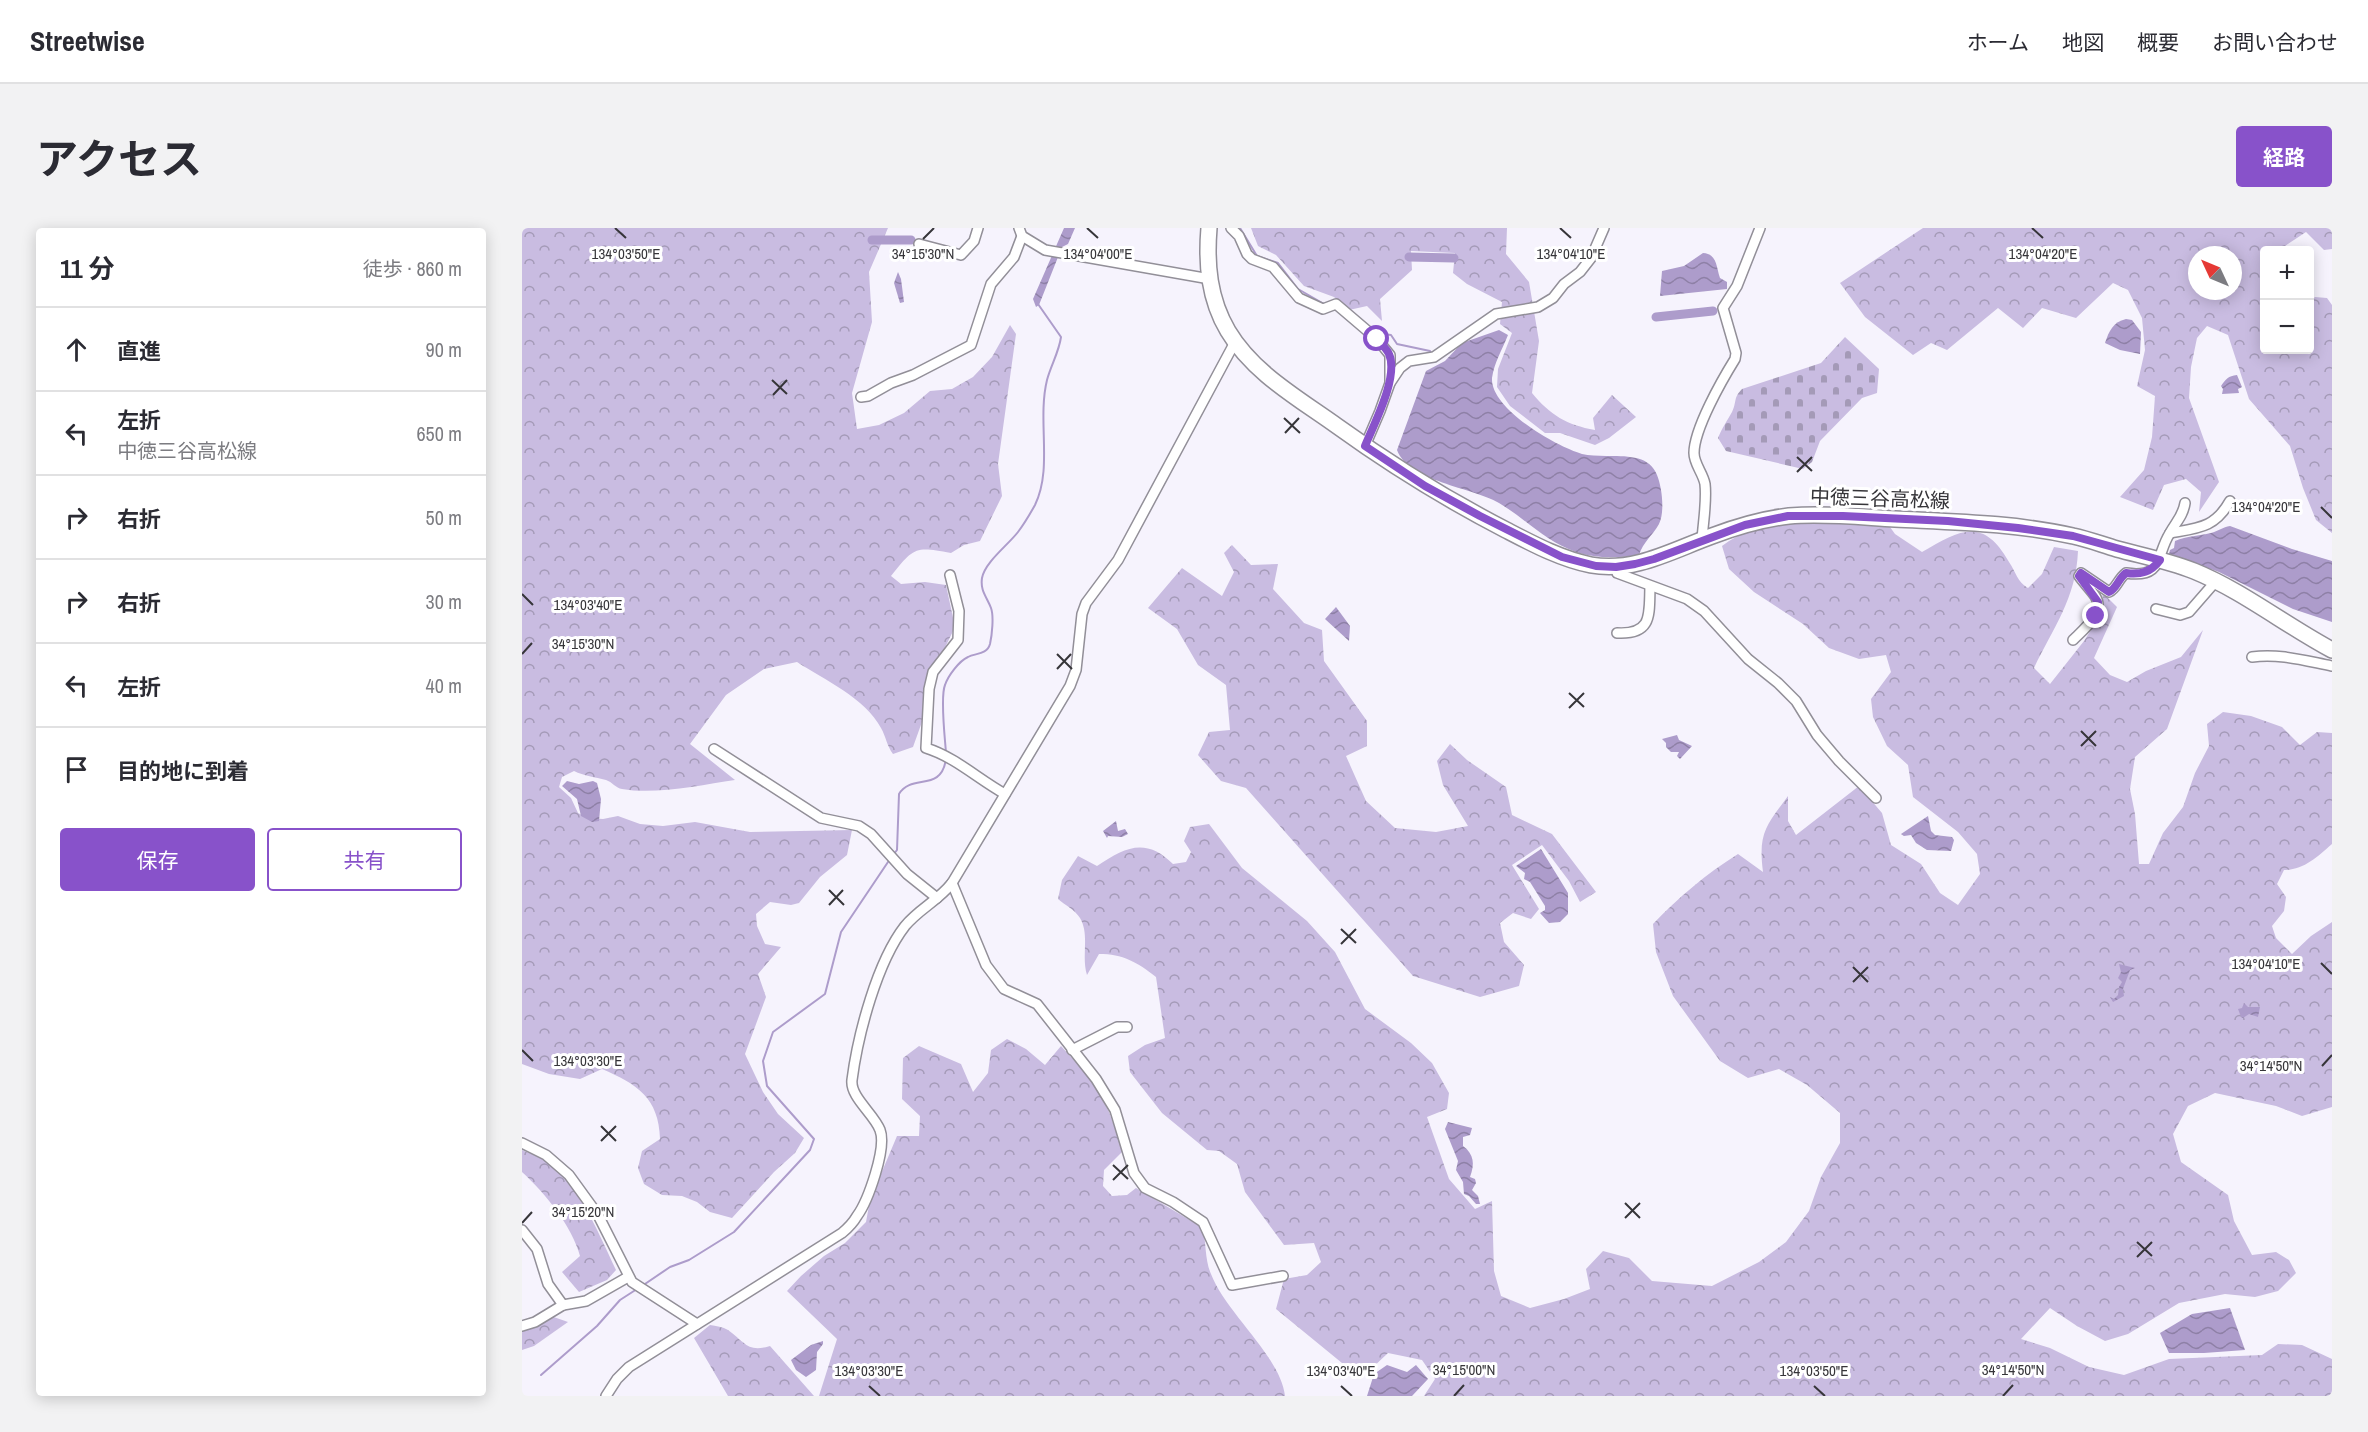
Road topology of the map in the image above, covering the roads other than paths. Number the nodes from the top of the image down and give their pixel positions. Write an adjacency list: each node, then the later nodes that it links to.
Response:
1 (978, 228): 7 (street)
2 (1209, 228): 8 (main road, 中徳三谷高松線)
3 (1231, 228): 10 (street)
4 (1604, 228): 10 (street)
5 (1760, 228): 16 (street)
6 (1021, 232): 8 (street); 11 (street)
7 (919, 244)
8 (1209, 279): 9 (main road, 中徳三谷高松線)
9 (1235, 342): 12 (main road, 中徳三谷高松線); 29 (street)
10 (1390, 383): 12 (street)
11 (861, 397)
12 (1365, 446): 18 (main road, 中徳三谷高松線)
13 (2230, 501): 15 (street)
14 (2185, 503): 15 (street)
15 (2170, 533): 17 (street)
16 (1702, 540): 17 (main road, 中徳三谷高松線); 18 (main road, 中徳三谷高松線)
17 (2160, 560): 20 (main road, 中徳三谷高松線); 24 (street)
18 (1616, 567): 21 (street)
19 (950, 575): 29 (street)
20 (2216, 581): 22 (street); 25 (main road, 中徳三谷高松線)
21 (1650, 587): 23 (street); 30 (street)
22 (2156, 609)
23 (1617, 633)
24 (2073, 640)
25 (2332, 650)
26 (2252, 657): 27 (street)
27 (2332, 666)
28 (714, 748): 32 (street)
29 (1005, 794): 31 (street)
30 (1876, 798)
31 (952, 883): 32 (street); 34 (street)
32 (937, 898): 40 (street)
33 (1127, 1027): 34 (street)
34 (1072, 1050): 37 (street)
35 (522, 1143): 38 (street)
36 (522, 1230): 39 (street)
37 (1283, 1276)
38 (628, 1277): 39 (street); 40 (street)
39 (563, 1305): 41 (street)
40 (697, 1324): 42 (street)
41 (522, 1326)
42 (606, 1396)

